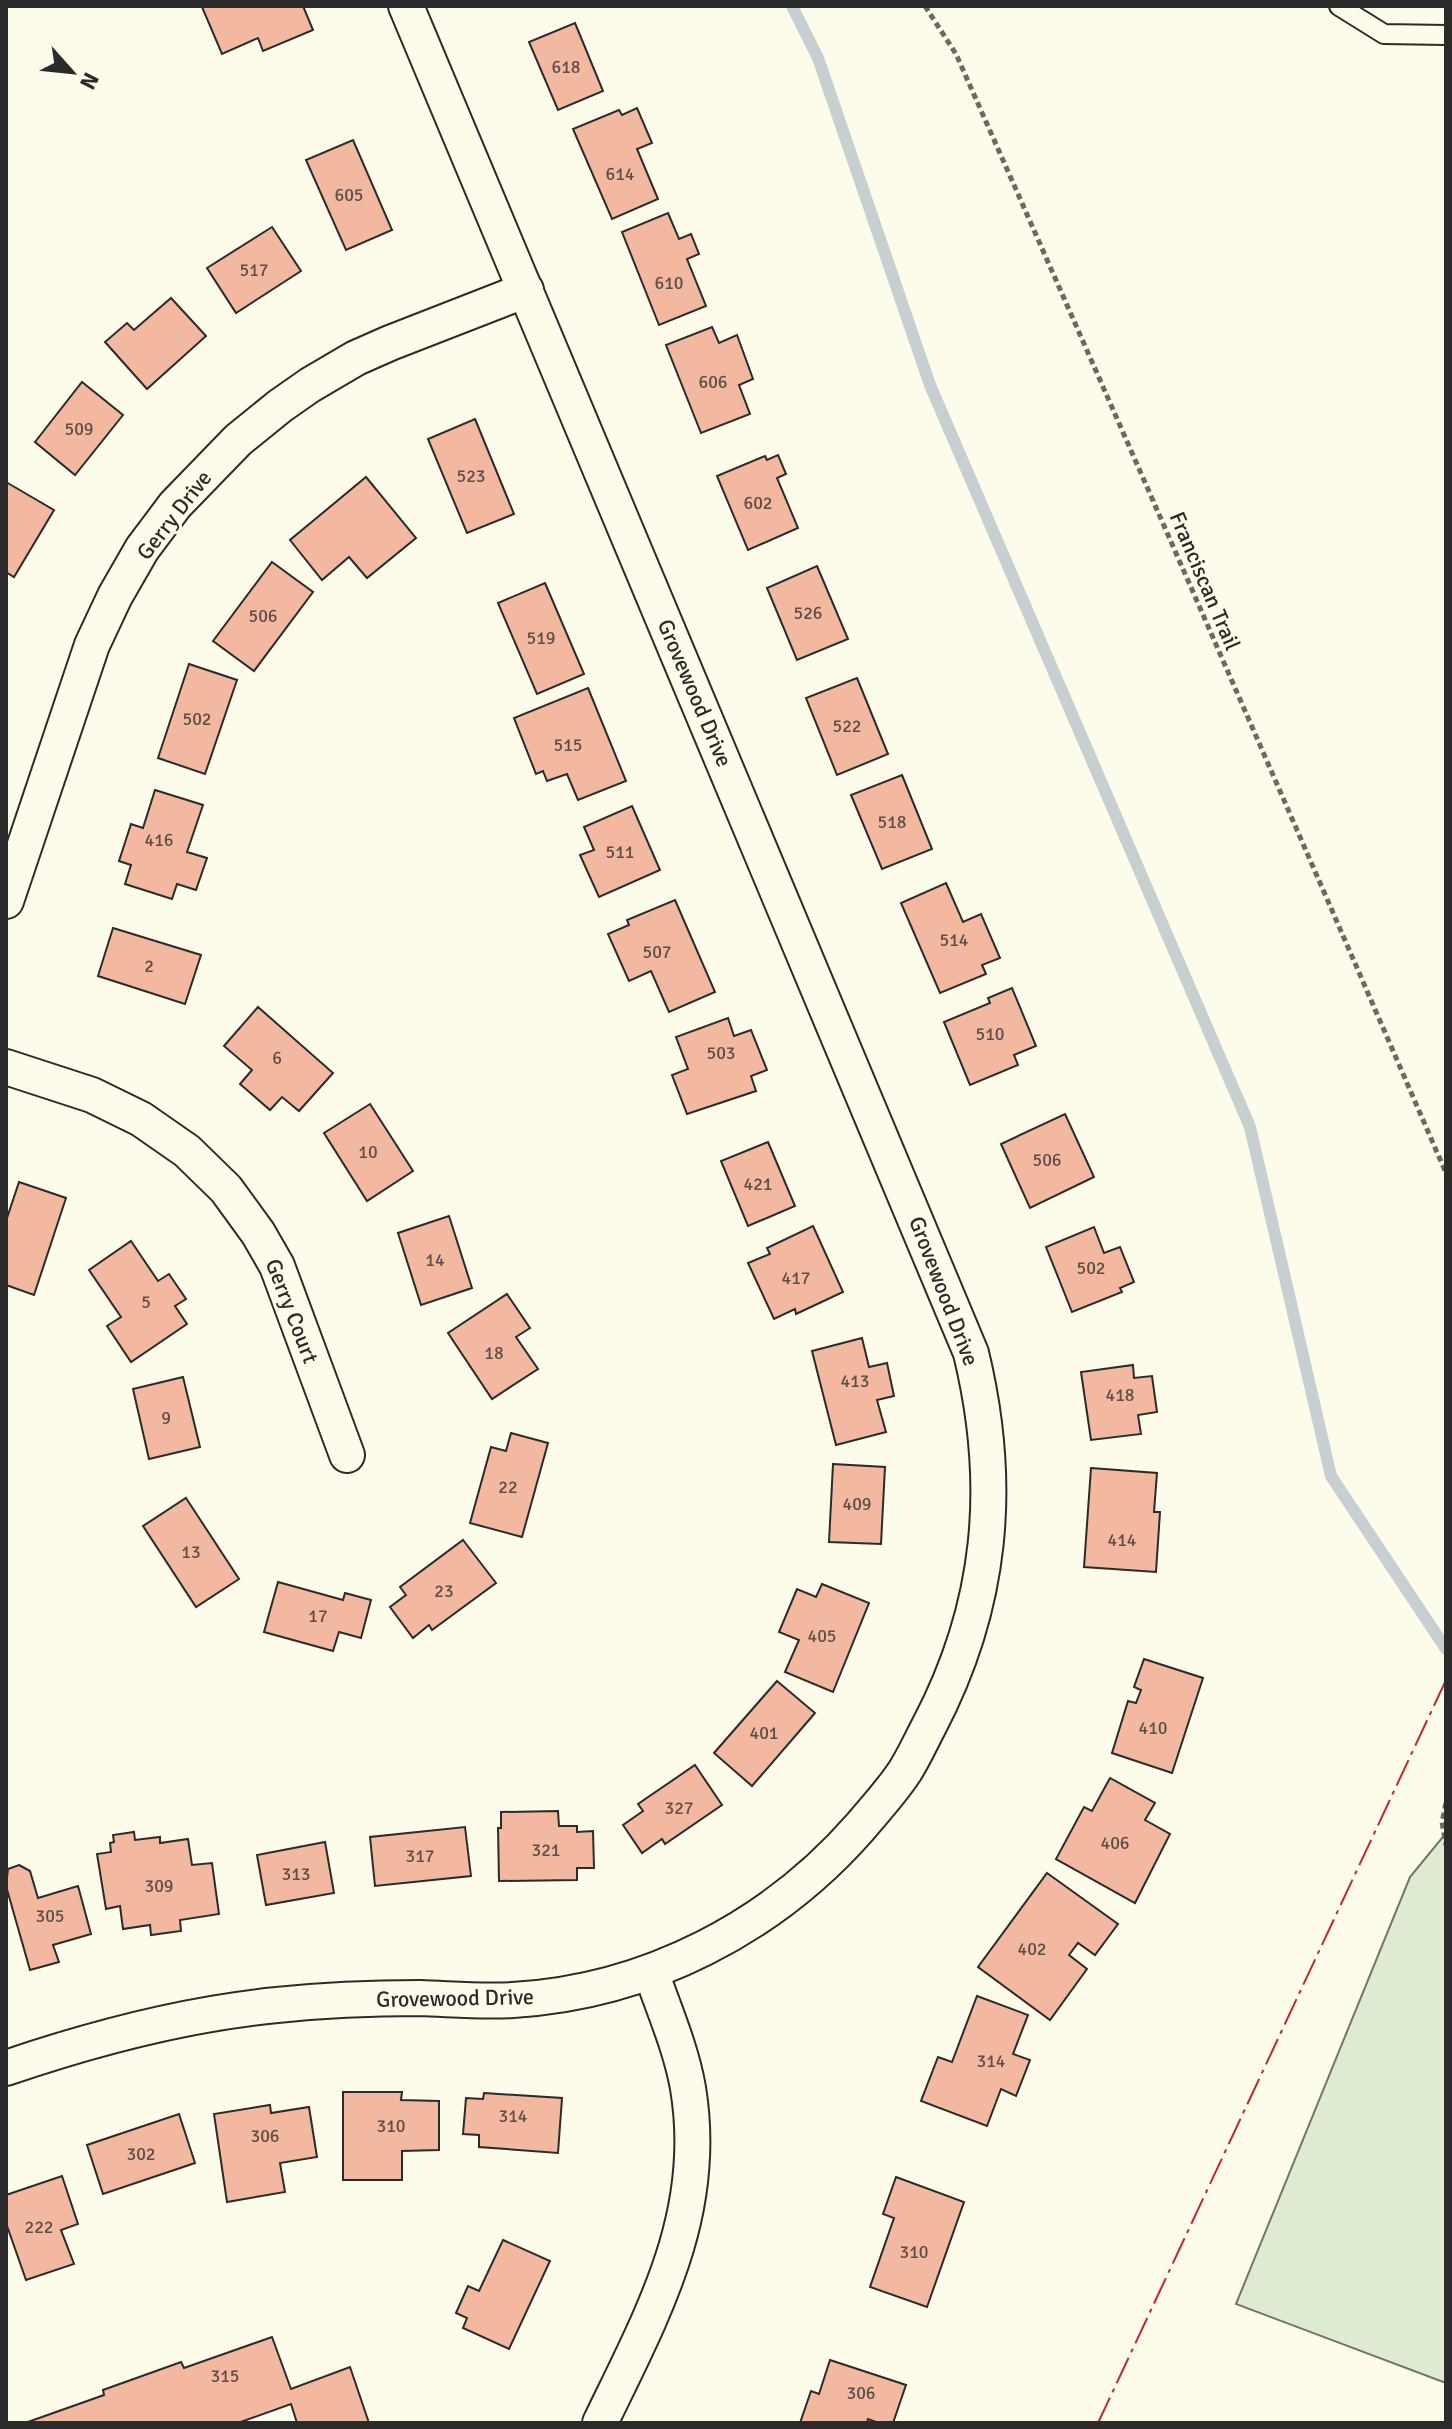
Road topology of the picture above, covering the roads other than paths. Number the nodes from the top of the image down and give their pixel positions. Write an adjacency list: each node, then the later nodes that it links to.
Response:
1 (406, 6): 4 (street, Grovewood Drive)
2 (1339, 6): 3 (lane)
3 (1446, 35)
4 (526, 290): 5 (street, Gerry Drive); 8 (street, Grovewood Drive)
5 (6, 901)
6 (6, 1067): 7 (street, Gerry Court)
7 (347, 1455)
8 (651, 1972): 9 (street, Grovewood Drive); 10 (street)
9 (6, 2068)
10 (600, 2423)

